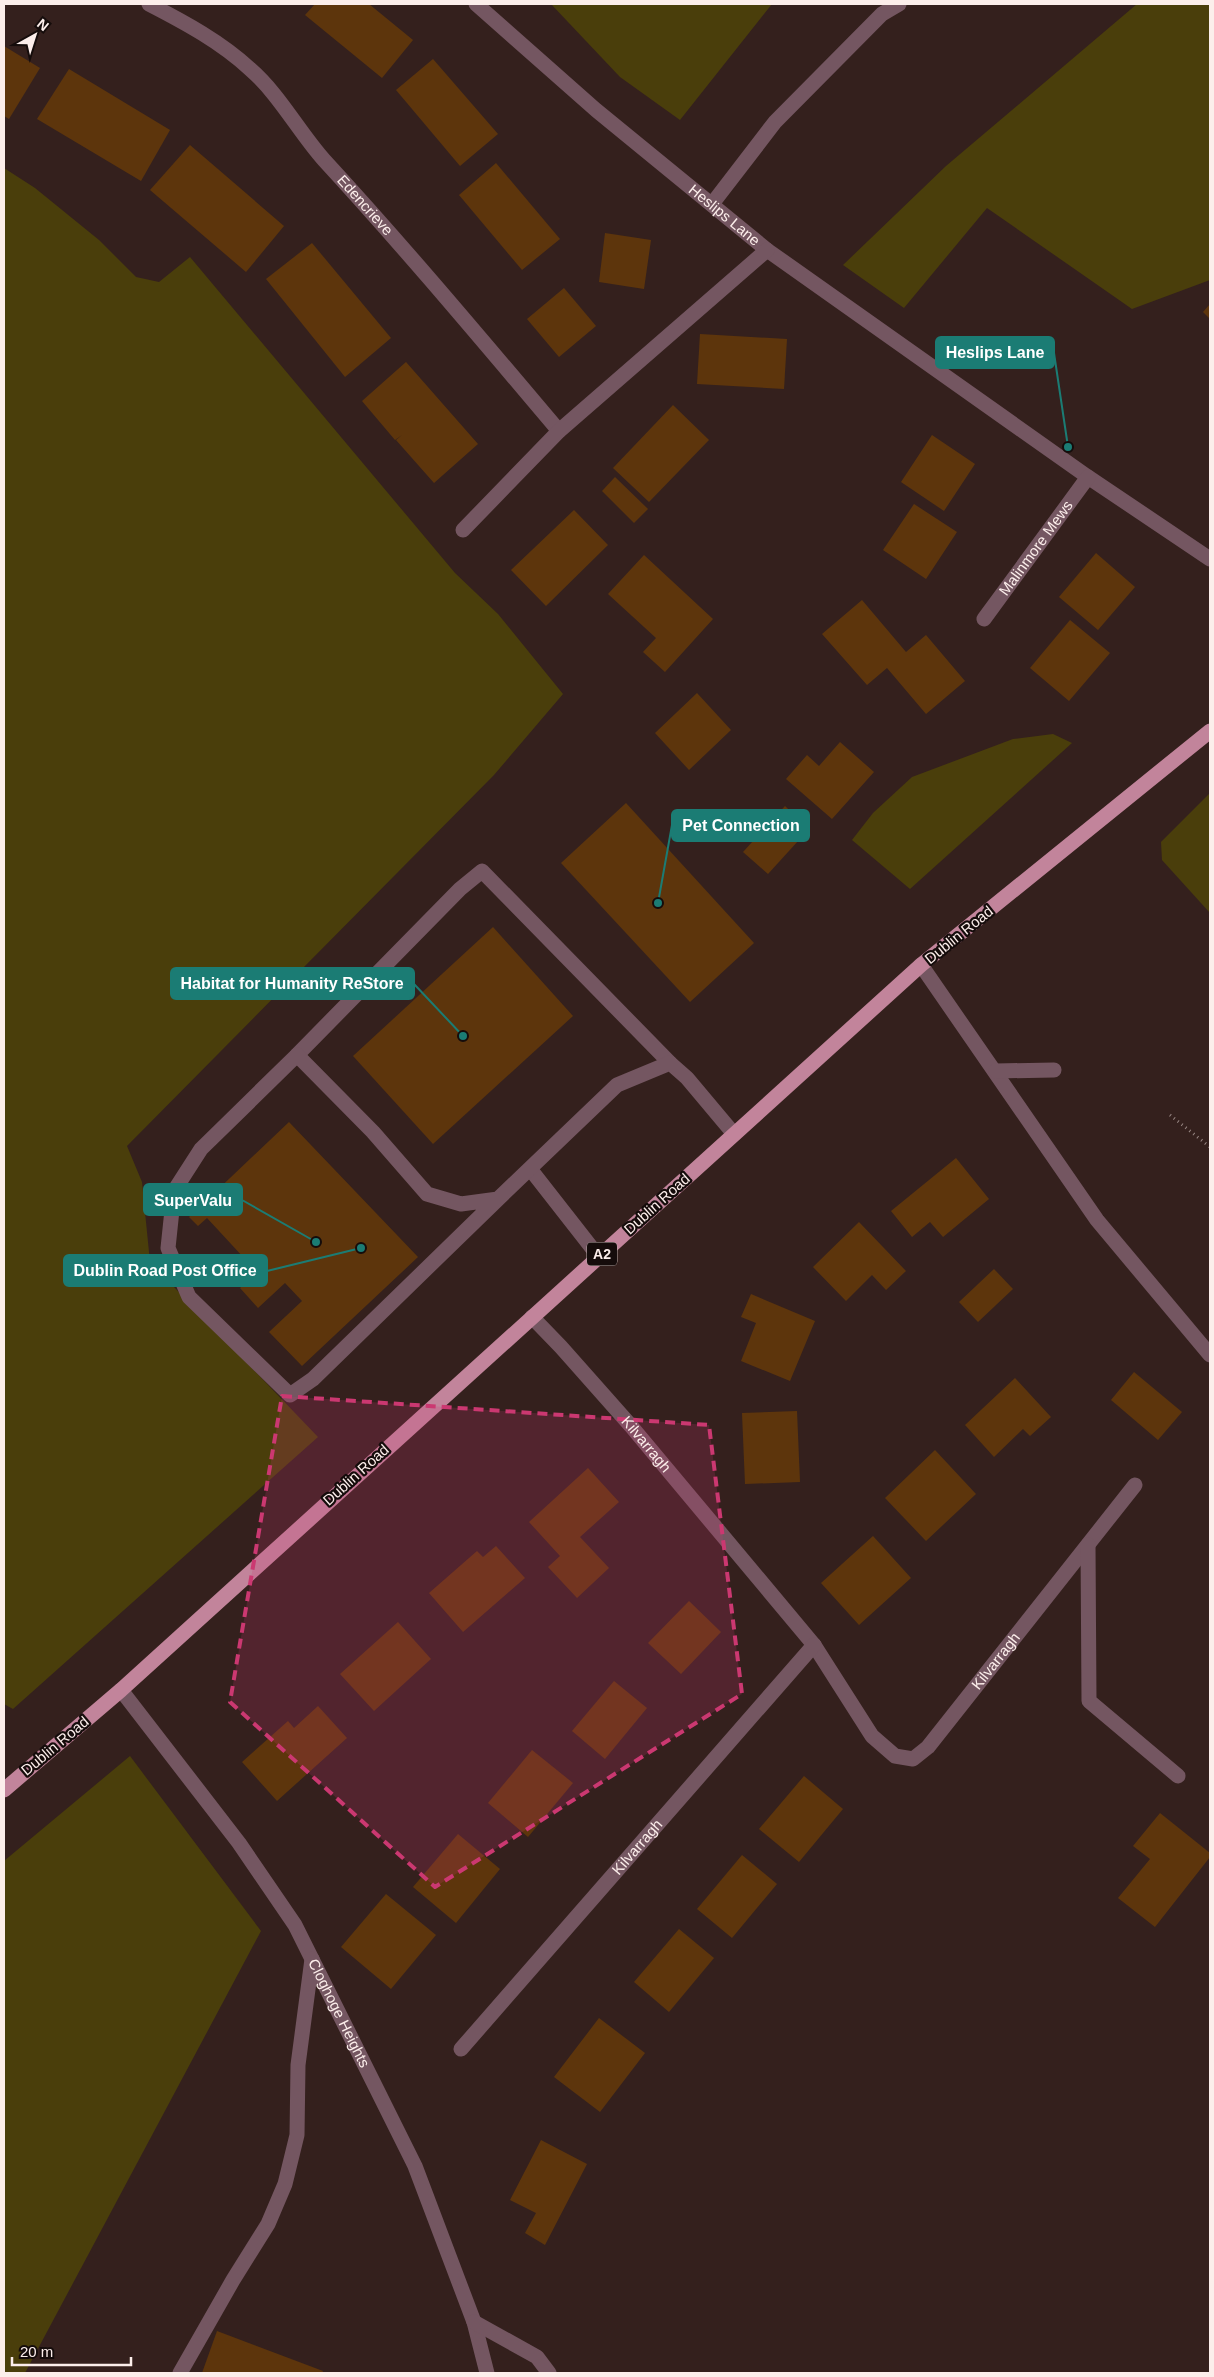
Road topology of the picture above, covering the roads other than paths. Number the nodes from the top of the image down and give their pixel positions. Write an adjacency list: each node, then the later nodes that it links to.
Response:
1 (149, 4): 6 (street, Edencrieve)
2 (476, 4): 4 (street, Heslips Lane)
3 (900, 4): 4 (street)
4 (712, 204): 5 (street, Heslips Lane)
5 (767, 250): 6 (street); 7 (street, Heslips Lane)
6 (559, 431): 8 (street)
7 (1088, 477): 9 (street, Heslips Lane); 10 (street, Malinmore Mews)
8 (463, 530)
9 (1210, 559)
10 (984, 619)
11 (1210, 731): 12 (main road, Dublin Road / A2)
12 (921, 965): 16 (street); 17 (main road, Dublin Road / A2)
13 (297, 1055): 14 (street); 19 (street); 19 (street)
14 (670, 1063): 17 (street); 18 (street)
15 (1054, 1070): 16 (street)
16 (996, 1071): 22 (street)
17 (734, 1134): 20 (main road, Dublin Road / A2)
18 (531, 1170): 19 (street); 20 (street)
19 (498, 1199)
20 (599, 1257): 21 (main road, Dublin Road / A2)
21 (532, 1317): 25 (street, Kilvarragh); 26 (main road, Dublin Road / A2)
22 (1210, 1355)
23 (1135, 1485): 24 (street, Kilvarragh)
24 (1088, 1545): 25 (street, Kilvarragh); 27 (street)
25 (814, 1645): 30 (street, Kilvarragh)
26 (121, 1690): 28 (main road, Dublin Road / A2); 29 (street, Cloghoge Heights)
27 (1178, 1776)
28 (4, 1790)
29 (312, 1959): 31 (street, Cloghoge Heights); 32 (street)
30 (461, 2049)
31 (474, 2322): 33 (street, Cloghoge Heights); 34 (street)
32 (180, 2373)
33 (487, 2373)
34 (548, 2373)

